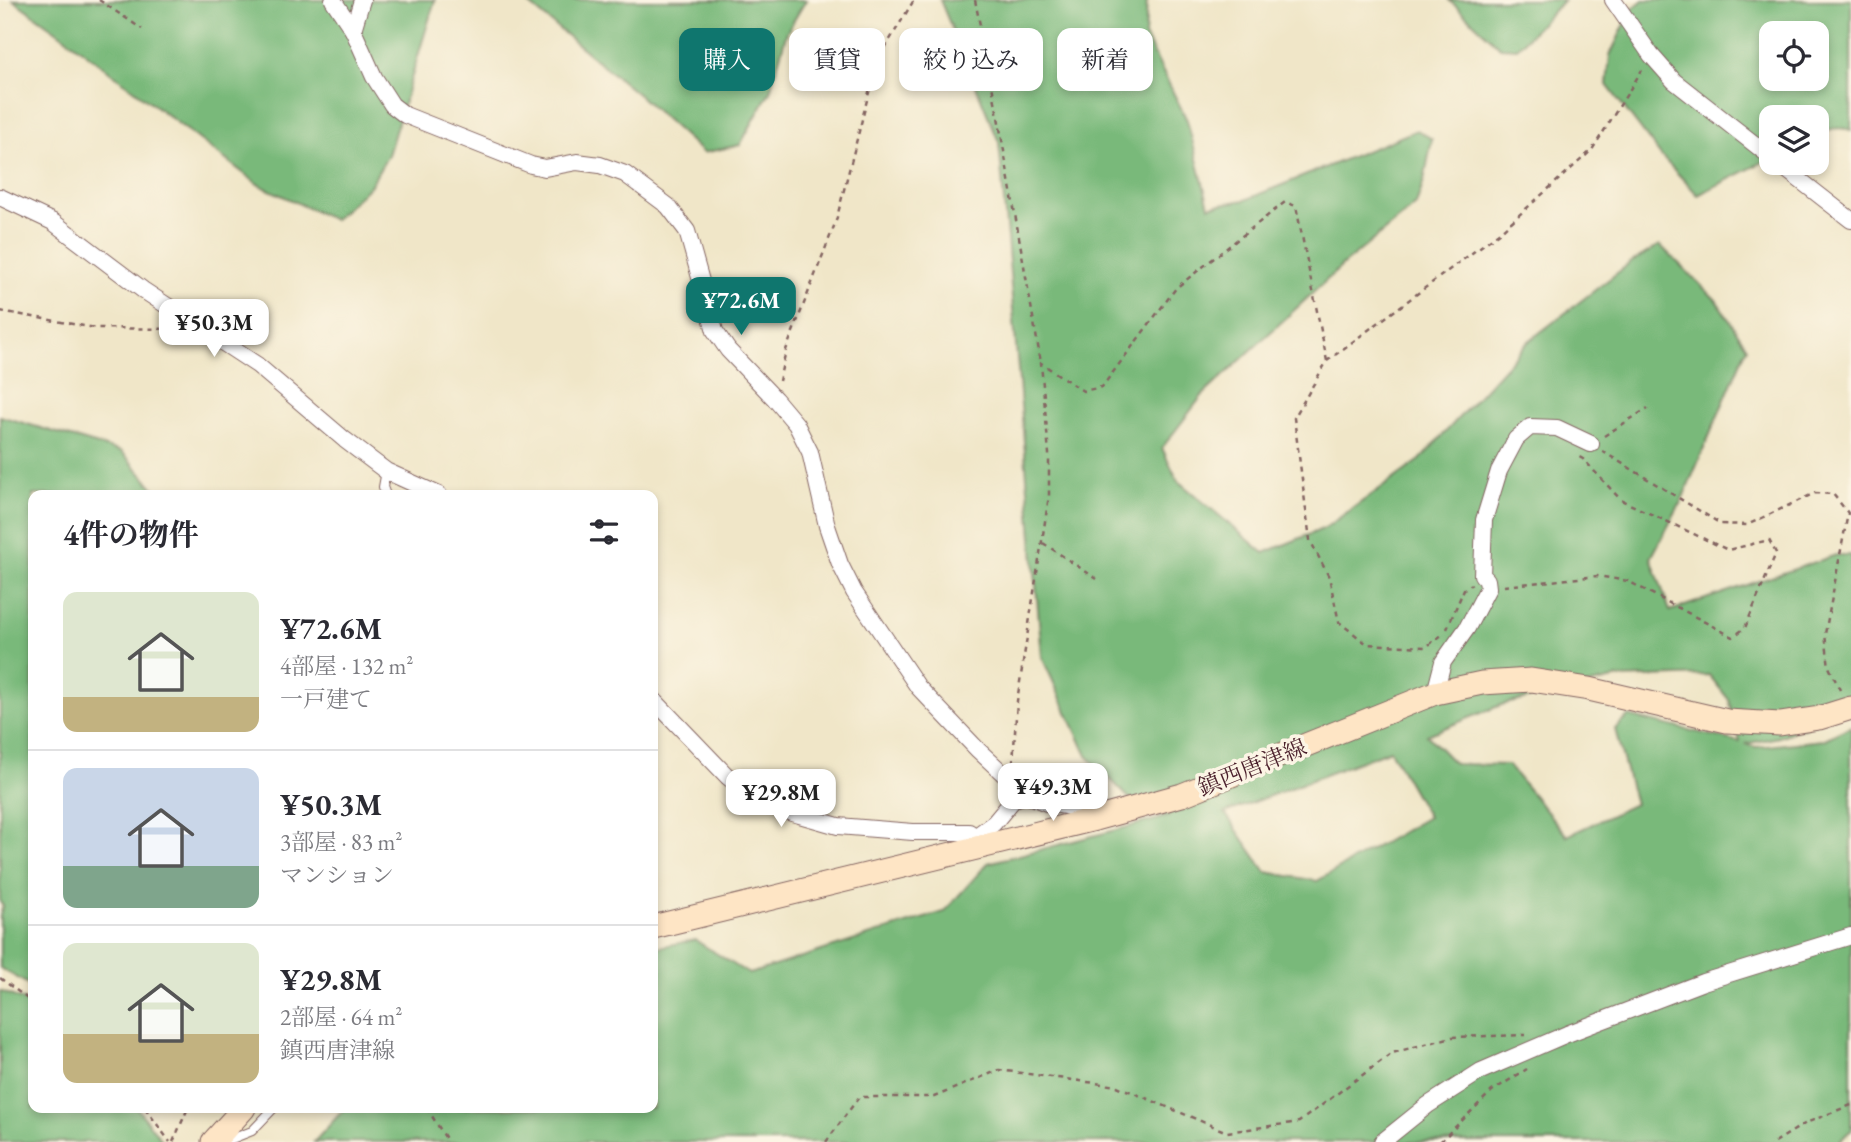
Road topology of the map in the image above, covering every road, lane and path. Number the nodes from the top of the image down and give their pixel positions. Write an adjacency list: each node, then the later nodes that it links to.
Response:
1 (99, 0): 7 (path)
2 (333, 0): 8 (street)
3 (362, 0): 8 (street)
4 (914, 0): 18 (path)
5 (975, 0): 17 (path)
6 (1614, 0): 9 (street)
7 (142, 29)
8 (353, 30): 18 (street)
9 (1651, 55): 10 (street); 16 (path)
10 (1759, 148)
11 (1793, 175): 13 (street)
12 (0, 197): 15 (street)
13 (1851, 220)
14 (0, 311): 15 (path)
15 (203, 330): 22 (street)
16 (1327, 361): 17 (path); 27 (path)
17 (1041, 362): 25 (path)
18 (775, 399): 31 (street)
19 (1648, 408): 20 (path)
20 (1591, 444): 27 (street); 30 (path)
21 (1572, 453): 27 (path)
22 (386, 471): 23 (lane); 24 (street)
23 (384, 490)
24 (428, 490)
25 (1043, 543): 26 (path); 31 (path)
26 (1097, 579)
27 (1485, 582): 28 (street)
28 (1435, 693): 30 (main road, 鎮西唐津線); 33 (main road, 鎮西唐津線)
29 (658, 704): 34 (street)
30 (1850, 708)
31 (1010, 780): 32 (street)
32 (1014, 799): 33 (street); 34 (street)
33 (1095, 819): 34 (main road, 鎮西唐津線)
34 (976, 842): 35 (main road, 鎮西唐津線)
35 (658, 925)
36 (1851, 936): 52 (street)
37 (0, 978): 38 (path)
38 (28, 999)
39 (1529, 1035): 51 (path)
40 (1527, 1070): 53 (path)
41 (1851, 1105): 54 (path)
42 (149, 1113): 47 (path)
43 (186, 1113): 47 (path)
44 (239, 1113): 48 (main road)
45 (269, 1113): 49 (lane)
46 (430, 1113): 50 (path)
47 (172, 1142)
48 (213, 1142)
49 (224, 1142)
50 (447, 1142)
51 (826, 1142)
52 (1382, 1142)
53 (1440, 1142)
54 (1774, 1142)

